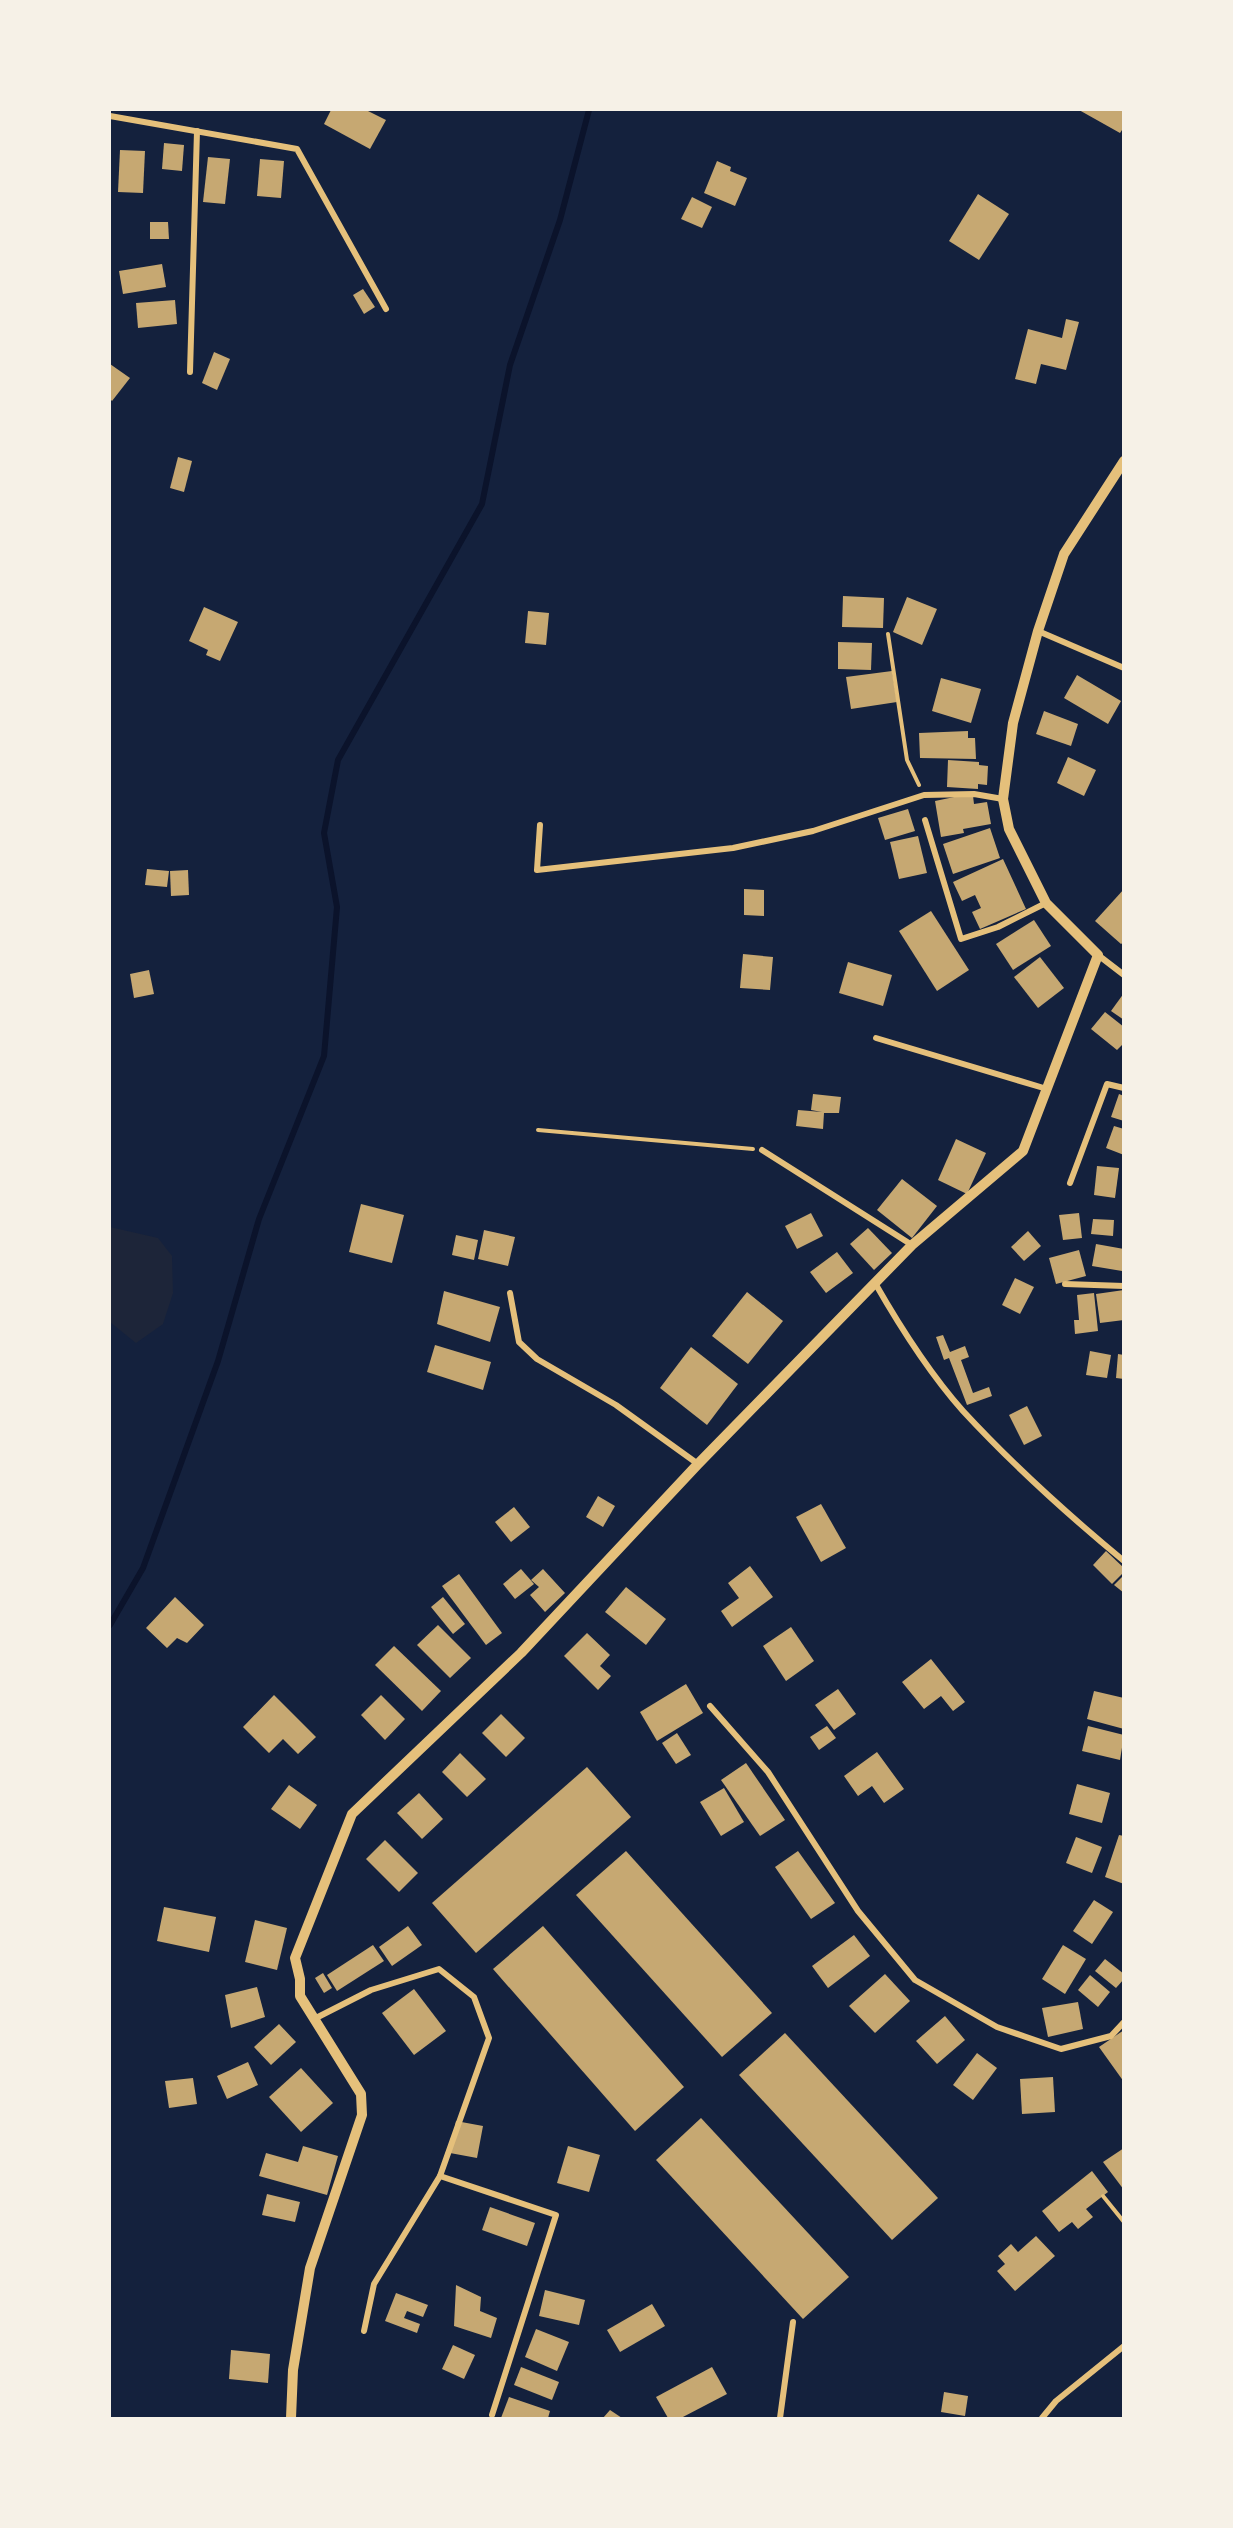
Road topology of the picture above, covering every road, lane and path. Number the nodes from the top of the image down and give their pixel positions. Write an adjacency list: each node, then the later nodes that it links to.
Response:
1 (110, 116): 2 (street)
2 (197, 131): 3 (street); 4 (street)
3 (386, 309)
4 (190, 372)
5 (1124, 461): 6 (street)
6 (1038, 631): 8 (street); 10 (street)
7 (888, 634): 9 (path)
8 (1124, 668)
9 (924, 795): 10 (street); 12 (street)
10 (1003, 799): 13 (street)
11 (926, 820): 13 (street)
12 (540, 825)
13 (1046, 903): 14 (street)
14 (1098, 955): 15 (street); 18 (street)
15 (1124, 975)
16 (876, 1038): 18 (street)
17 (1124, 1088): 21 (street)
18 (1047, 1089): 22 (street)
19 (538, 1130): 20 (path)
20 (762, 1150): 22 (street)
21 (1070, 1183)
22 (912, 1245): 23 (street)
23 (874, 1282): 27 (street); 28 (street)
24 (1065, 1284): 25 (street)
25 (1124, 1286)
26 (510, 1293): 27 (street)
27 (698, 1464): 30 (street)
28 (1124, 1561)
29 (710, 1706): 31 (street)
30 (314, 2019): 32 (street); 39 (street)
31 (1124, 2022)
32 (440, 2176): 36 (street); 38 (street)
33 (1103, 2196): 34 (path)
34 (1124, 2222)
35 (793, 2322): 40 (street)
36 (364, 2331)
37 (1124, 2346): 41 (street)
38 (492, 2415)
39 (291, 2418)
40 (780, 2418)
41 (1042, 2418)

